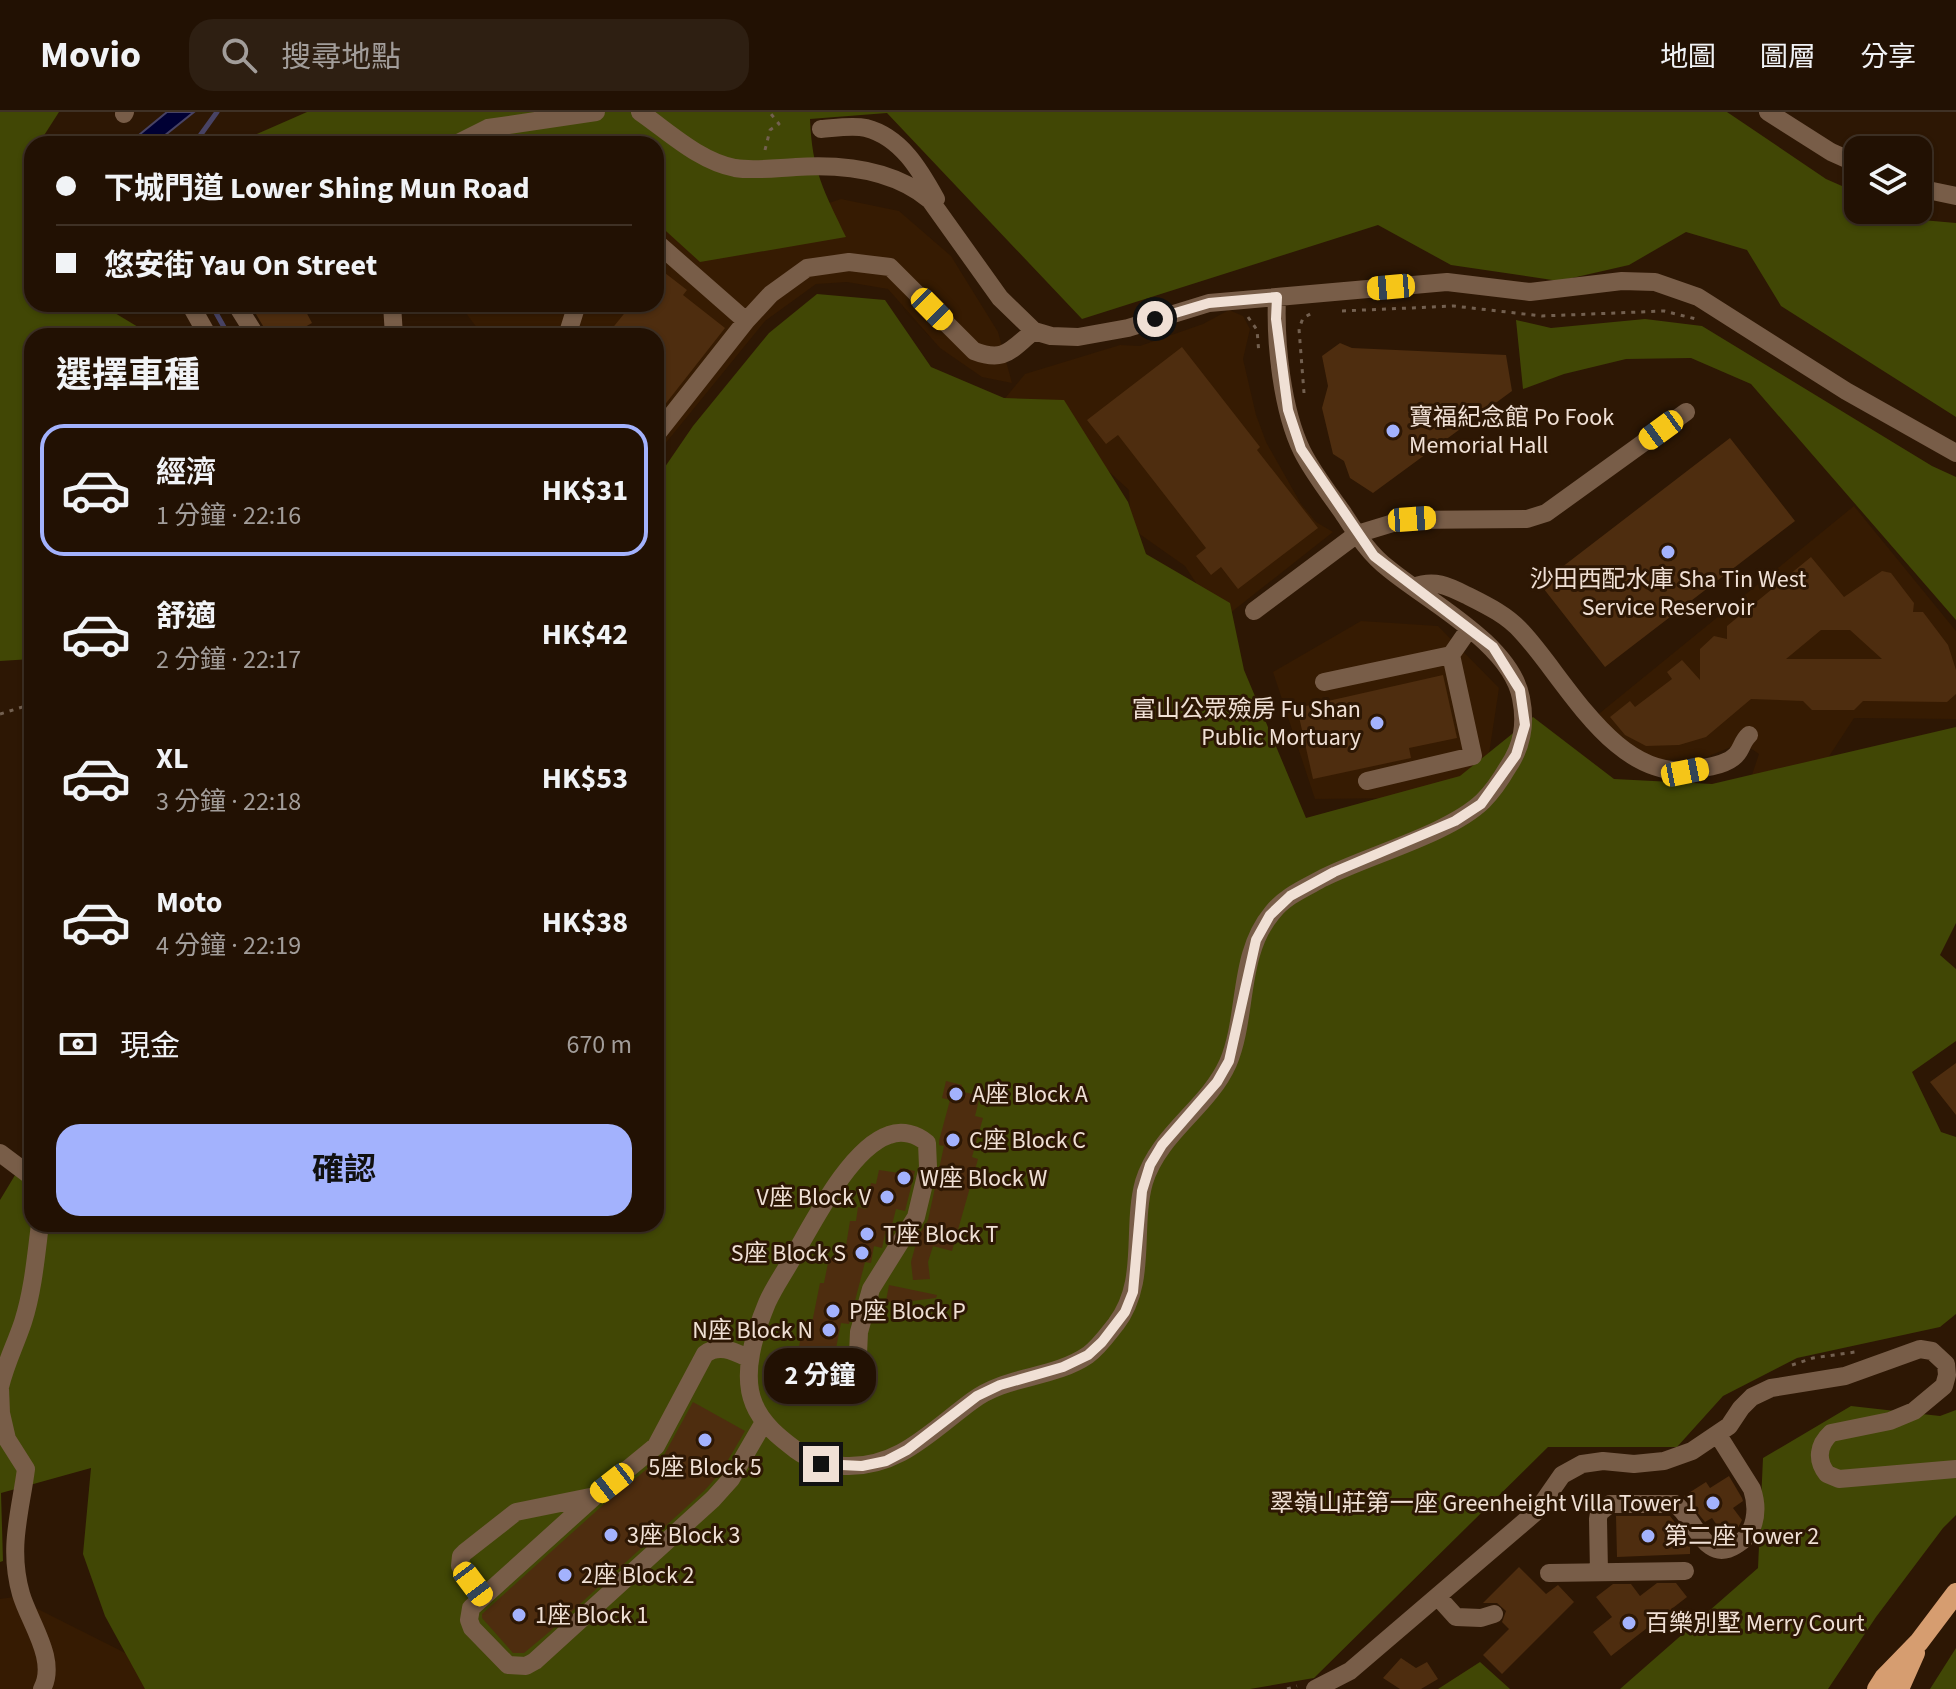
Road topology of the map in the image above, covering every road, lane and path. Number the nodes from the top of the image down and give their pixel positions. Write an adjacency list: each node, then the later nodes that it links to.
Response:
1 (596, 112): 6 (street)
2 (640, 112): 8 (street)
3 (772, 112): 8 (path)
4 (1768, 112): 7 (street)
5 (821, 129): 11 (street)
6 (472, 136)
7 (1844, 158)
8 (757, 168): 11 (street)
9 (1932, 191): 10 (street)
10 (1956, 196)
11 (964, 246): 18 (street)
12 (664, 249): 17 (street)
13 (1277, 297): 18 (street); 22 (street); 23 (street)
14 (1313, 312): 19 (path)
15 (1329, 312): 16 (path)
16 (1698, 319)
17 (746, 321): 18 (street); 21 (street)
18 (1034, 331)
19 (1304, 402)
20 (1686, 412): 23 (street)
21 (664, 425)
22 (1956, 453)
23 (1357, 534): 24 (street); 25 (street)
24 (1414, 587): 26 (street); 31 (street)
25 (1254, 611)
26 (1469, 629): 27 (street); 40 (street)
27 (1451, 655): 28 (street); 32 (street)
28 (1324, 682)
29 (24, 706): 30 (path)
30 (0, 714)
31 (1749, 735)
32 (1367, 781)
33 (0, 1153): 34 (street)
34 (24, 1171)
35 (39, 1232): 39 (street)
36 (858, 1354): 37 (street)
37 (750, 1359): 40 (street); 43 (street)
38 (1952, 1369): 41 (street); 42 (street)
39 (0, 1388): 52 (street)
40 (764, 1422): 48 (street)
41 (1718, 1435): 45 (street); 49 (street)
42 (1956, 1469)
43 (595, 1496): 48 (street); 48 (street)
44 (1685, 1571): 45 (street)
45 (1599, 1572): 46 (street)
46 (1549, 1573)
47 (1955, 1593): 51 (main road)
48 (483, 1597)
49 (1438, 1597): 50 (street); 53 (street)
50 (1494, 1614)
51 (1919, 1642): 54 (main road); 55 (main road)
52 (42, 1689)
53 (1315, 1689)
54 (1877, 1689)
55 (1899, 1689)

